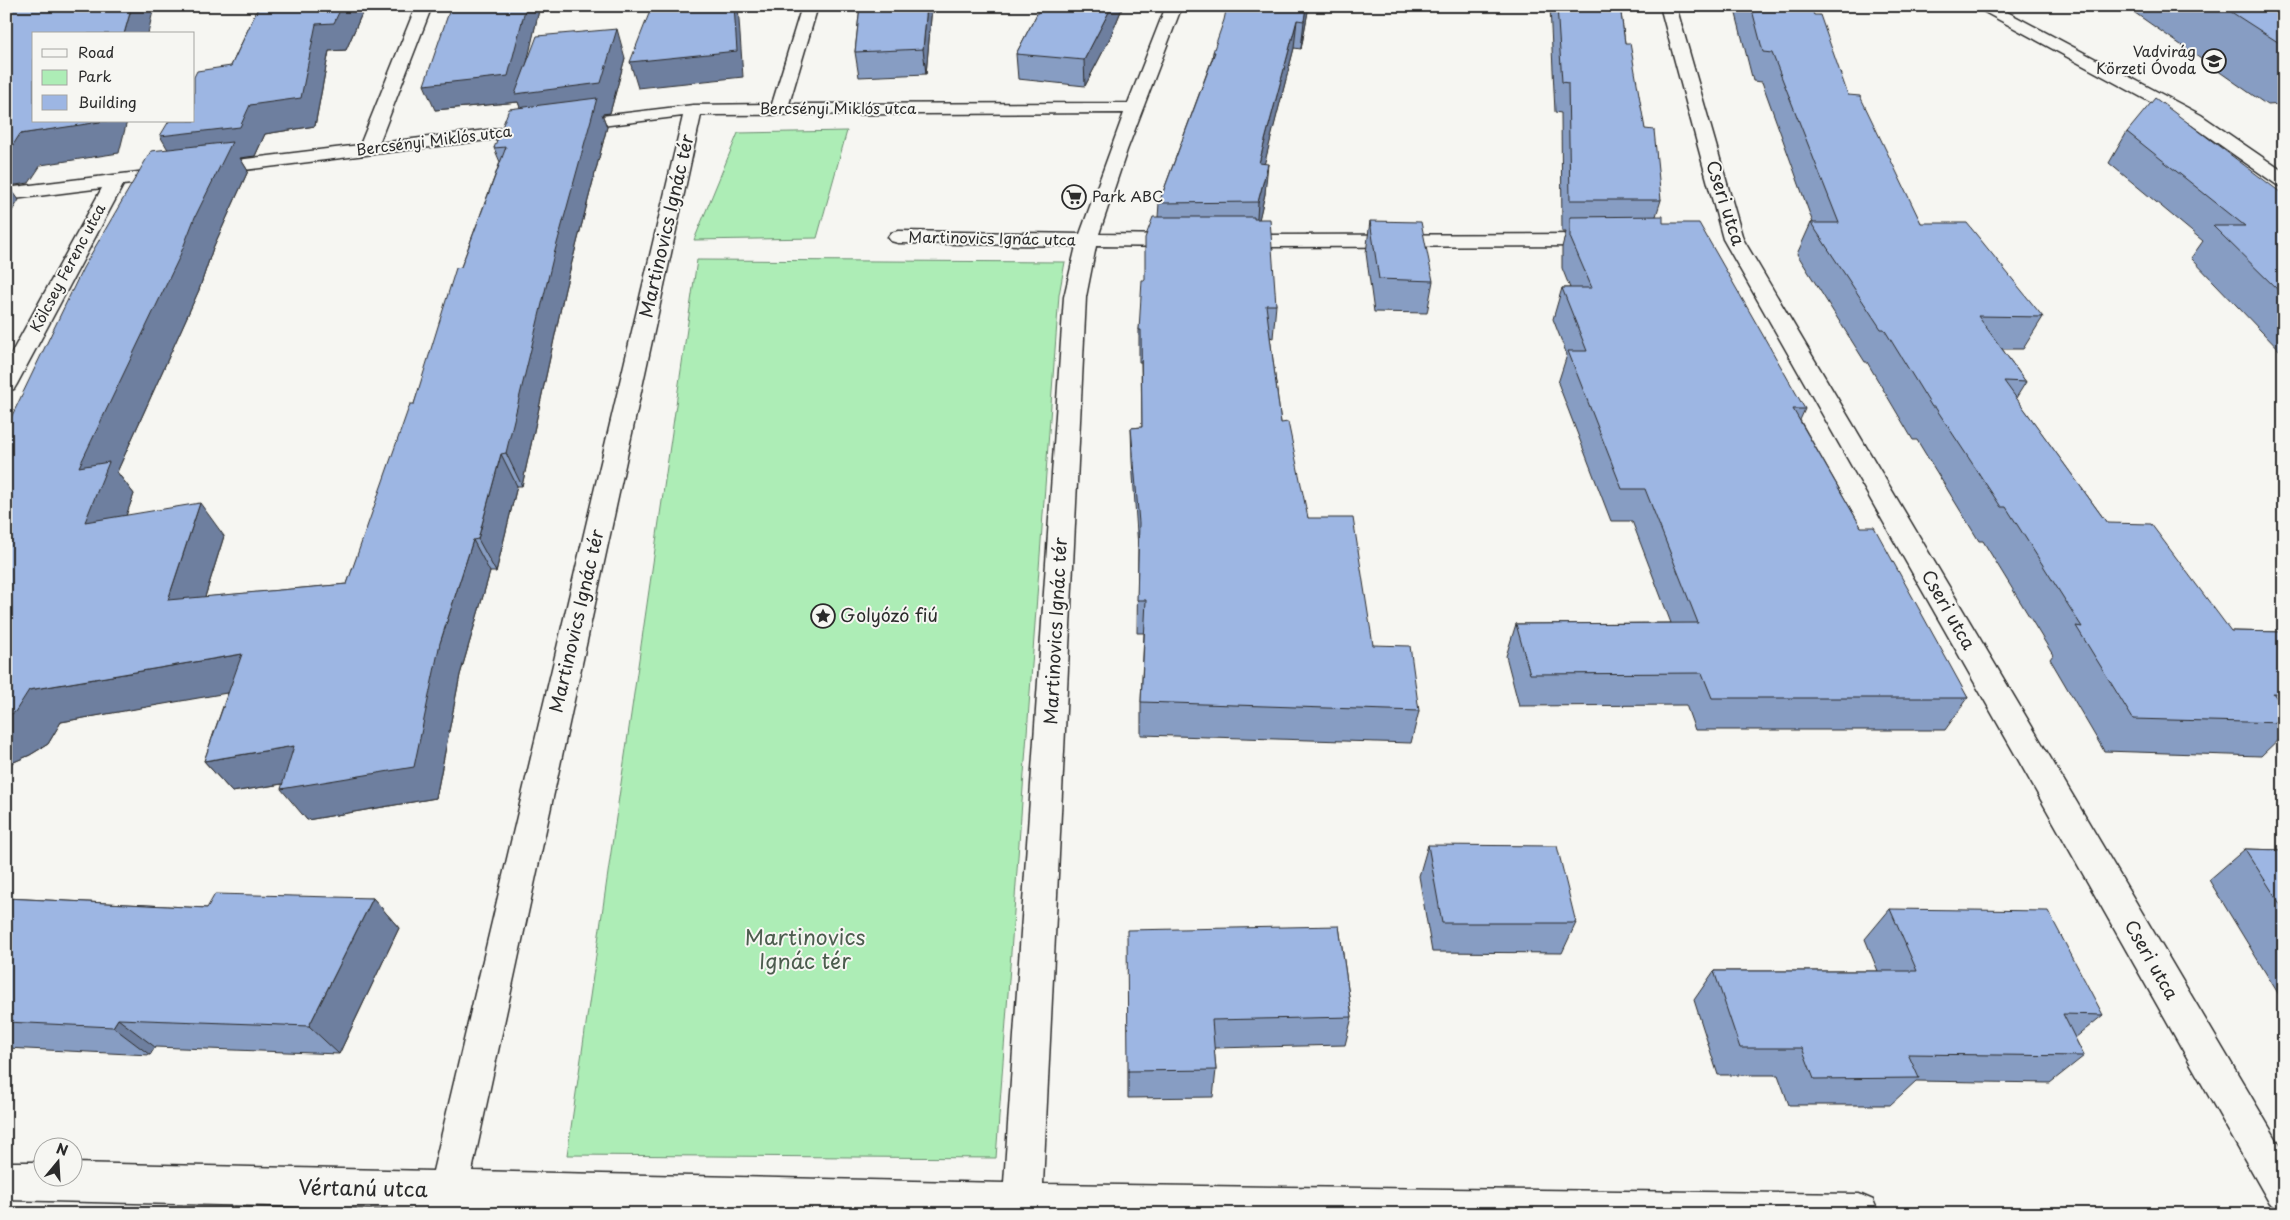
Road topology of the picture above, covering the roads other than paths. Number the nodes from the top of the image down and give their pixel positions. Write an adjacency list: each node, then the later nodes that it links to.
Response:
1 (424, 6): 9 (street)
2 (810, 6): 7 (street)
3 (1174, 6): 6 (street, Martinovics Ignác utca)
4 (1668, 6): 18 (street, Cseri utca)
5 (1984, 6): 11 (street)
6 (1134, 108): 7 (street, Bercsényi Miklós utca); 15 (street, Martinovics Ignác utca)
7 (779, 109): 8 (street, Bercsényi Miklós utca)
8 (693, 110): 9 (street, Bercsényi Miklós utca); 19 (street, Martinovics Ignác tér)
9 (368, 149): 10 (street, Bercsényi Miklós utca)
10 (116, 180): 12 (street, Bercsényi Miklós utca); 16 (street, Kölcsey Ferenc utca)
11 (2284, 182)
12 (6, 194)
13 (898, 237): 15 (street, Martinovics Ignác utca)
14 (1623, 240): 15 (street, Martinovics Ignác utca)
15 (1087, 241): 20 (street, Martinovics Ignác tér)
16 (6, 384)
17 (6, 1181): 19 (street, Vértanú utca)
18 (2284, 1190)
19 (448, 1191): 20 (street, Vértanú utca)
20 (1023, 1208): 21 (street, Vértanú utca)
21 (1859, 1214)

